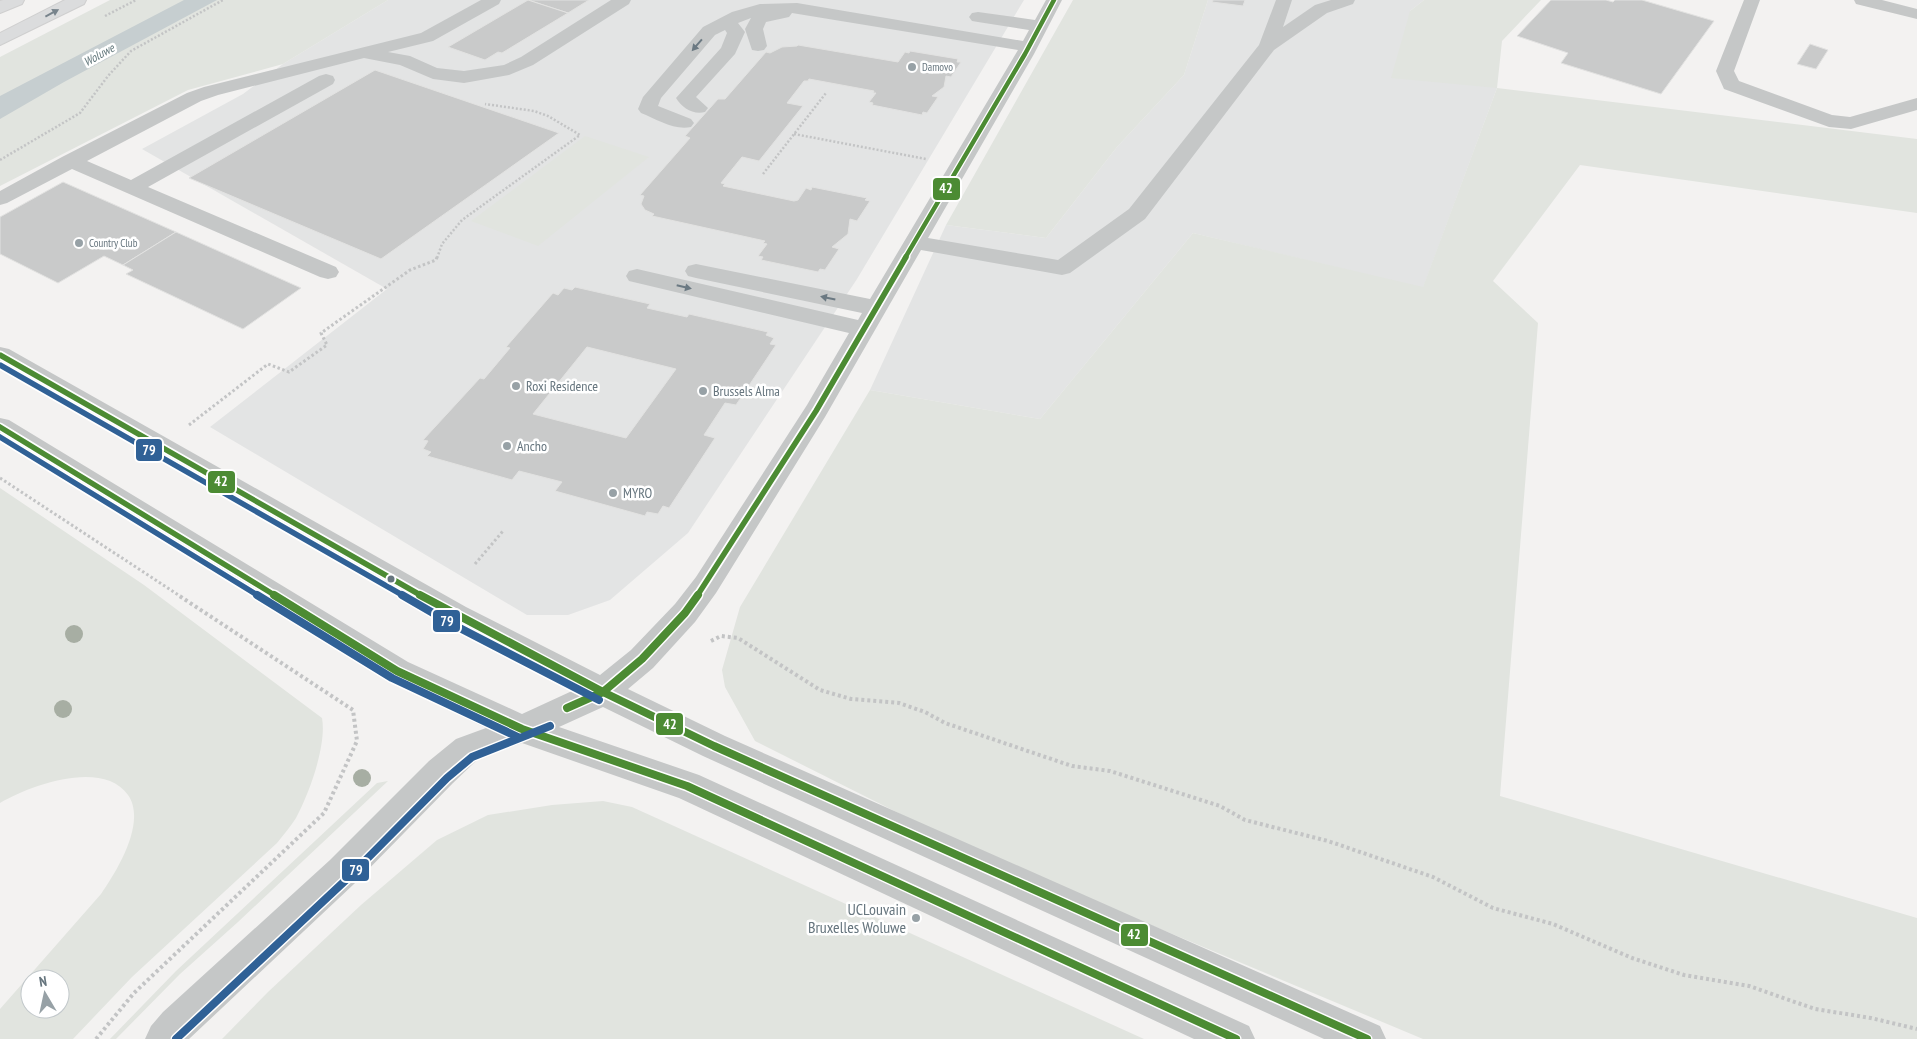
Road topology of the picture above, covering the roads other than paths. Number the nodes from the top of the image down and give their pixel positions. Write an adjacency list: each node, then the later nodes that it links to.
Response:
1 (16, 0): 11 (highway)
2 (78, 0): 16 (highway, one-way to 2)
3 (493, 0): 20 (street)
4 (623, 0): 20 (street)
5 (989, 0): 15 (street)
6 (1054, 0): 15 (street)
7 (1284, 0): 18 (street)
8 (1347, 0): 18 (street)
9 (1752, 0): 22 (street)
10 (1862, 0): 13 (street)
11 (0, 8)
12 (791, 8): 14 (street); 17 (street); 19 (street)
13 (1917, 14)
14 (728, 23): 23 (street); 24 (street, one-way to 24)
15 (1040, 26): 19 (street)
16 (0, 40)
17 (758, 46)
18 (1268, 46): 28 (street)
19 (1027, 50): 28 (street)
20 (362, 54): 25 (street)
21 (326, 80): 26 (street)
22 (1917, 104)
23 (698, 108)
24 (684, 123)
25 (69, 161): 26 (street); 27 (street)
26 (133, 187): 29 (street)
27 (0, 199)
28 (915, 242): 30 (street)
29 (328, 272)
30 (876, 308): 31 (street); 31 (street, one-way to 31)
31 (864, 329): 34 (street)
32 (0, 355): 34 (street)
33 (0, 427): 35 (street)
34 (603, 692): 35 (street); 38 (street)
35 (522, 729): 36 (street); 37 (street)
36 (164, 1039)
37 (1236, 1039)
38 (1367, 1039)

